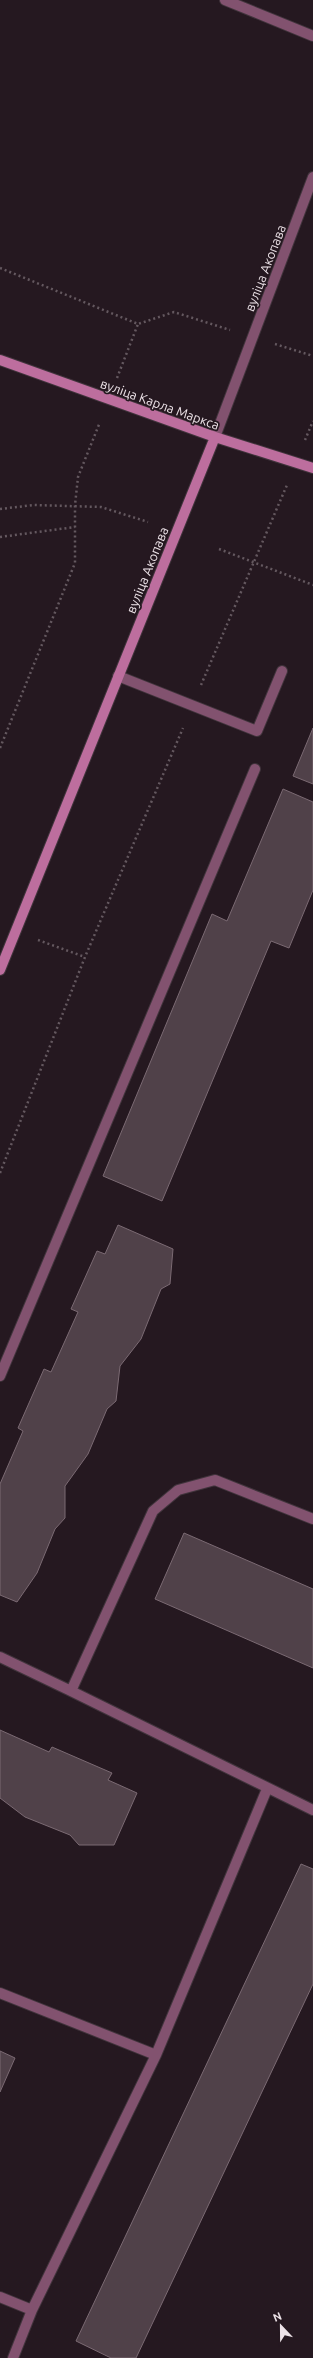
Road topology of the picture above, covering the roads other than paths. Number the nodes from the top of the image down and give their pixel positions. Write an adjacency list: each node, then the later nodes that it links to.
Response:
1 (225, 0): 2 (street)
2 (313, 36)
3 (313, 177): 5 (street, вуліца Акопава)
4 (0, 360): 5 (main road, вуліца Карла Маркса)
5 (215, 437): 6 (main road, вуліца Карла Маркса); 8 (main road, вуліца Акопава)
6 (313, 468)
7 (282, 671): 8 (street)
8 (118, 676): 10 (main road, вуліца Акопава)
9 (255, 769): 11 (street)
10 (0, 970)
11 (0, 1376)
12 (313, 1519): 14 (street)
13 (0, 1657): 14 (street)
14 (71, 1691): 15 (street)
15 (267, 1789): 16 (street); 18 (street)
16 (313, 1810)
17 (0, 1993): 18 (street)
18 (156, 2055): 20 (street)
19 (0, 2297): 20 (street)
20 (32, 2310): 21 (street)
21 (13, 2358)

